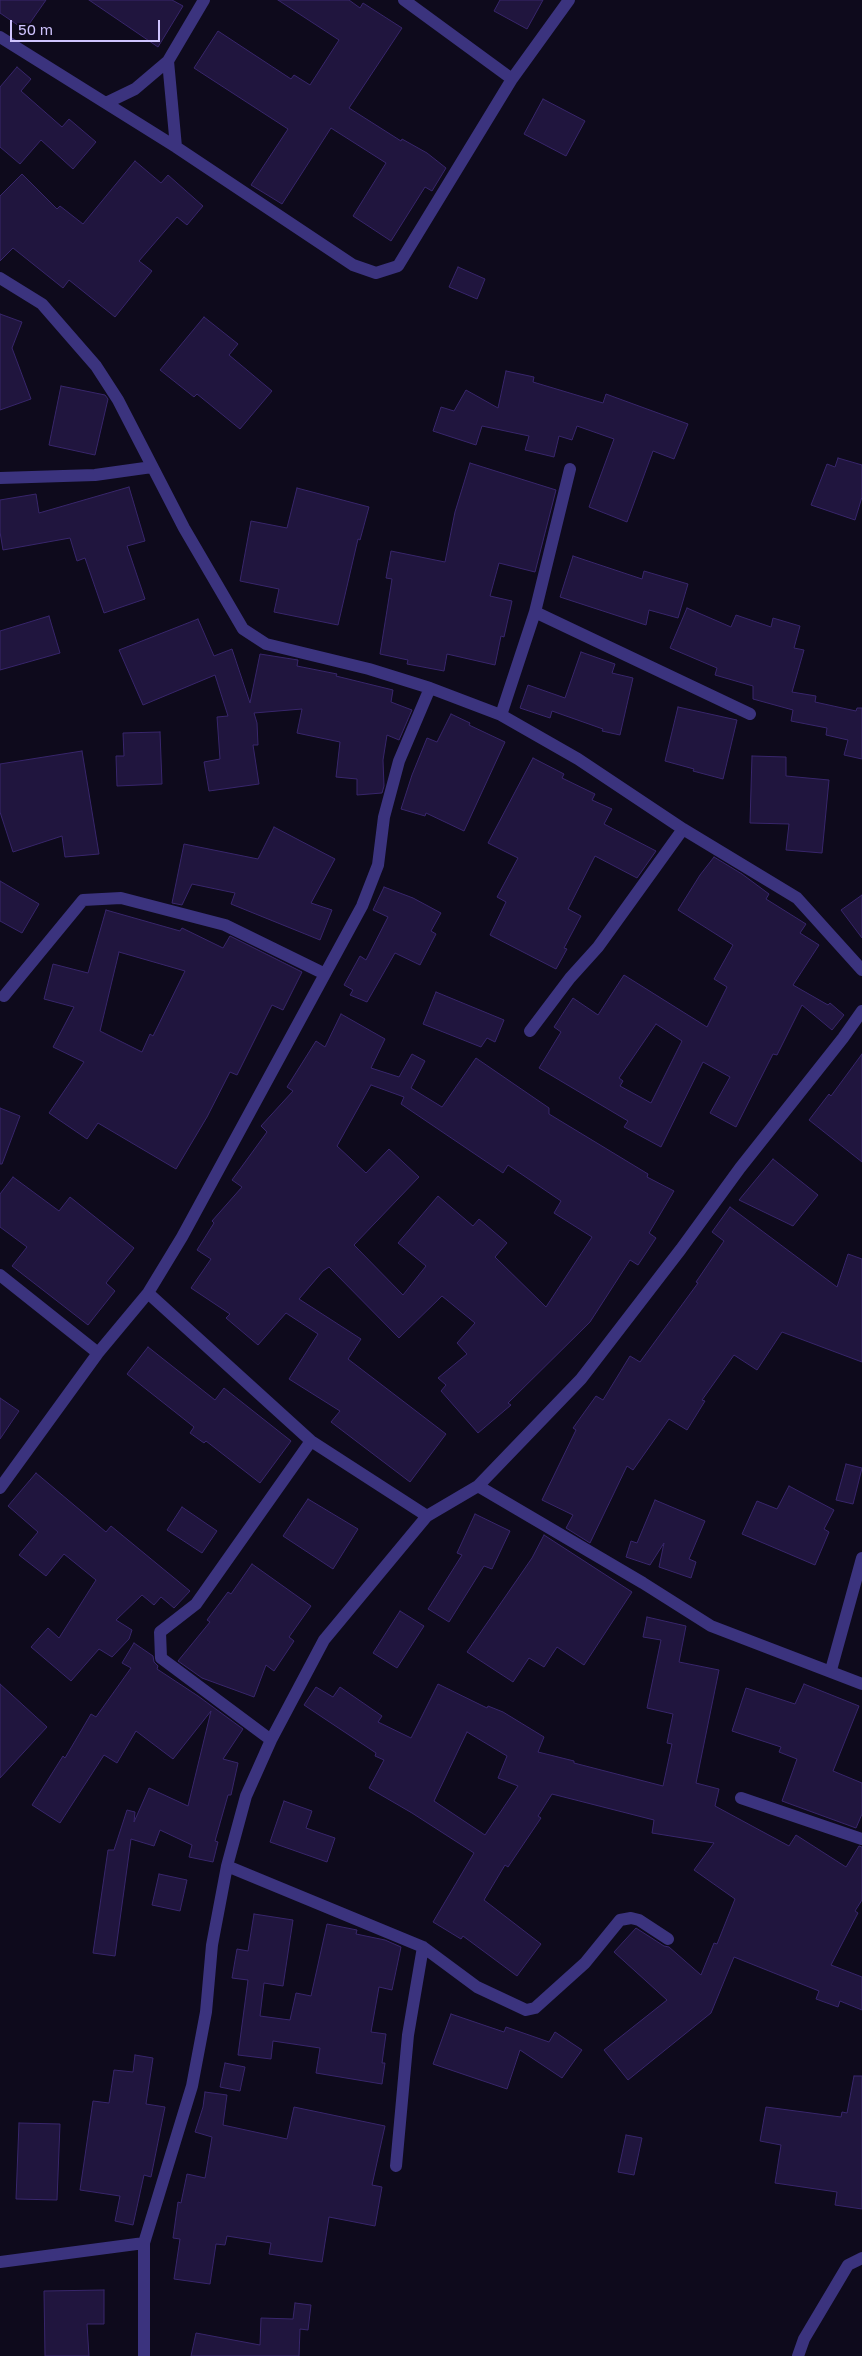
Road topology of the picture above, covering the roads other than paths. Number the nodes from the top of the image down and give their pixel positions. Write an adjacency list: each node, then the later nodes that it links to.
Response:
1 (204, 0): 5 (street)
2 (404, 0): 6 (street)
3 (569, 0): 6 (street)
4 (0, 37): 7 (street)
5 (168, 61): 7 (street); 8 (street)
6 (512, 79): 8 (street)
7 (106, 103): 8 (street)
8 (176, 147)
9 (0, 278): 10 (street)
10 (152, 467): 12 (street); 14 (street)
11 (570, 469): 13 (street)
12 (0, 478)
13 (535, 612): 15 (street); 16 (street)
14 (430, 688): 16 (street); 19 (street)
15 (750, 714)
16 (501, 715): 17 (street)
17 (683, 828): 18 (street); 22 (street)
18 (862, 970)
19 (325, 974): 20 (street); 24 (street)
20 (1, 995)
21 (862, 1012): 27 (street)
22 (530, 1032)
23 (0, 1275): 25 (street)
24 (148, 1292): 25 (street); 26 (street)
25 (98, 1353): 28 (street)
26 (311, 1441): 29 (street); 33 (street)
27 (478, 1486): 29 (street); 31 (street)
28 (0, 1488)
29 (427, 1516): 33 (street)
30 (862, 1558): 31 (street)
31 (831, 1670): 32 (street)
32 (862, 1684)
33 (271, 1740): 36 (street)
34 (741, 1798): 35 (street)
35 (862, 1839)
36 (226, 1866): 38 (street); 40 (street)
37 (668, 1938): 38 (street)
38 (423, 1947): 39 (street)
39 (396, 2166)
40 (144, 2243): 42 (street); 43 (street)
41 (862, 2258): 44 (street)
42 (0, 2262)
43 (144, 2356)
44 (798, 2356)

